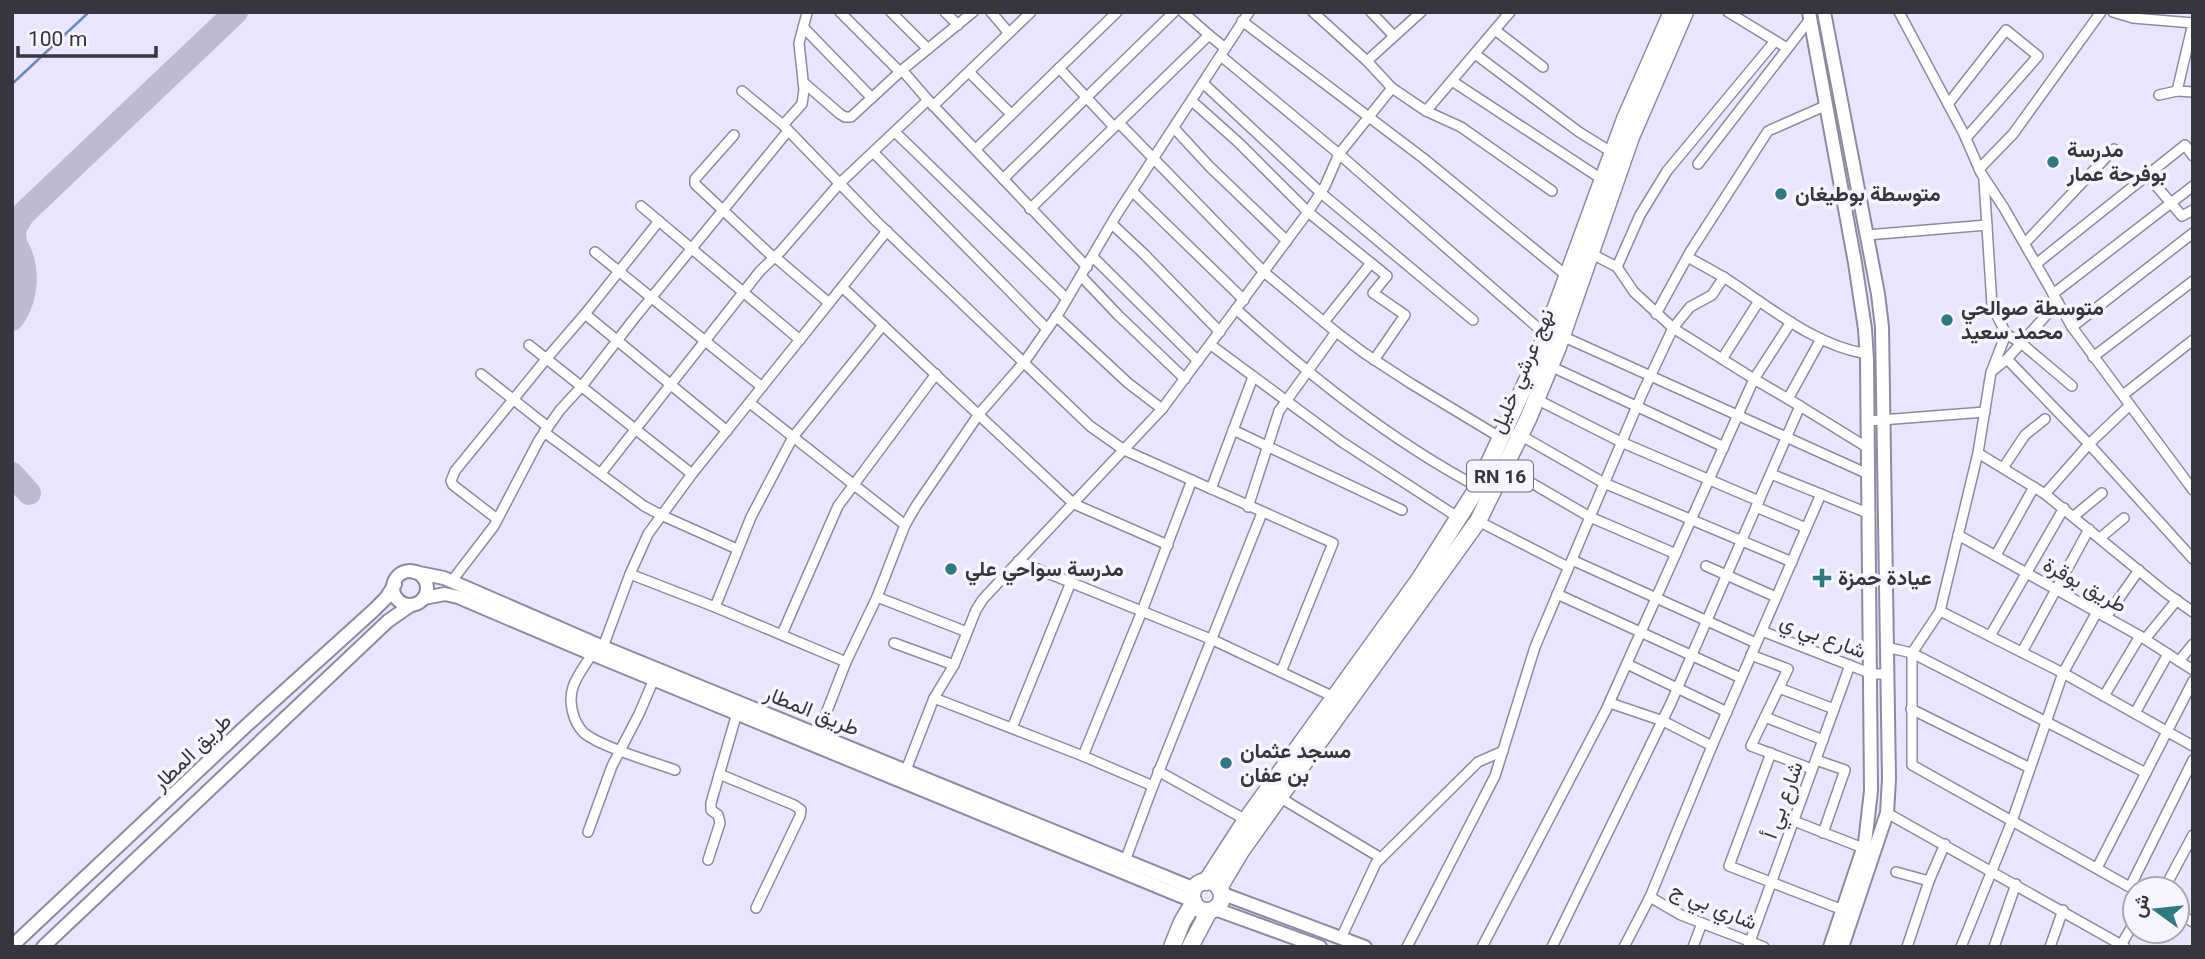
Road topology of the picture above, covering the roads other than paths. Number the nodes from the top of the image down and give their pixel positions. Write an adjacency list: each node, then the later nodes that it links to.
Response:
1 (840, 12): 39 (street)
2 (891, 12): 33 (street)
3 (946, 12): 25 (street)
4 (973, 12): 25 (street)
5 (991, 12): 28 (street)
6 (1031, 12): 28 (street)
7 (1116, 12): 38 (street)
8 (1174, 12): 49 (street)
9 (1183, 12): 29 (street)
10 (1249, 12): 24 (street)
11 (1313, 12): 36 (street)
12 (1371, 12): 30 (street)
13 (1421, 12): 30 (street)
14 (1510, 12): 27 (street)
15 (1672, 12): 68 (highway, نهج عرشي خليل / RN 16)
16 (1685, 12): 97 (highway, نهج عرشي خليل / RN 16)
17 (1728, 12): 31 (street)
18 (1824, 12): 92 (main road)
19 (1899, 12): 53 (street)
20 (2101, 12): 72 (street)
21 (2113, 12): 46 (street)
22 (807, 13): 26 (street)
23 (1810, 15): 32 (street); 54 (main road)
24 (1242, 21): 34 (street); 57 (street)
25 (958, 25): 33 (street)
26 (803, 27): 42 (street); 50 (street)
27 (1495, 30): 35 (street); 37 (street)
28 (1008, 32): 40 (street)
29 (1209, 35): 34 (street); 58 (street)
30 (1394, 36): 36 (street)
31 (1775, 41): 32 (street); 104 (street)
32 (1787, 48): 71 (street)
33 (928, 49): 39 (street)
34 (1223, 52): 43 (street); 67 (street)
35 (1475, 54): 41 (street); 68 (street)
36 (1367, 61): 44 (street)
37 (1543, 67)
38 (1059, 68): 49 (street); 56 (street)
39 (901, 71): 50 (street); 52 (street)
40 (969, 72): 52 (street); 56 (street)
41 (1452, 81): 55 (street); 75 (street)
42 (803, 82): 50 (street); 59 (street)
43 (1204, 84): 51 (street); 80 (street)
44 (1392, 88): 55 (street); 57 (street)
45 (742, 91): 59 (street)
46 (2177, 91): 47 (street); 48 (street)
47 (2193, 92)
48 (2159, 95)
49 (1087, 97): 58 (street); 74 (street)
50 (872, 98)
51 (1192, 101): 60 (street); 86 (street)
52 (930, 103): 61 (street); 64 (street)
53 (1948, 104): 63 (street); 63 (street)
54 (1827, 106): 100 (street); 143 (main road)
55 (1426, 111): 78 (street)
56 (1011, 114): 64 (street)
57 (1369, 117): 67 (street); 108 (street)
58 (1116, 125): 70 (street); 83 (street)
59 (785, 128): 76 (street); 84 (street)
60 (1174, 128): 70 (street); 93 (street)
61 (895, 132): 66 (street); 115 (street)
62 (734, 135): 84 (street)
63 (1966, 138): 72 (street)
64 (976, 149): 74 (street)
65 (2114, 149): 94 (street)
66 (874, 153): 76 (street); 129 (street)
67 (1339, 153): 80 (street); 132 (street)
68 (1613, 153): 75 (highway, نهج عرشي خليل / RN 16)
69 (2193, 156): 73 (street)
70 (1152, 159): 79 (street); 106 (street)
71 (1698, 164)
72 (1982, 173): 89 (street); 94 (street)
73 (2147, 175): 81 (street); 102 (street)
74 (1003, 179): 83 (street)
75 (1603, 180): 108 (highway, نهج عرشي خليل / RN 16)
76 (839, 184): 90 (street); 98 (street)
77 (2193, 186): 81 (street)
78 (1552, 191)
79 (1133, 192): 88 (street); 116 (street)
80 (1321, 193): 86 (street); 123 (street)
81 (2171, 202): 85 (street); 114 (street)
82 (641, 206): 87 (street)
83 (1030, 209): 103 (street)
84 (723, 210): 95 (street); 98 (street)
85 (2193, 210)
86 (1308, 212): 93 (street); 101 (street)
87 (659, 221): 95 (street); 105 (street)
88 (1112, 223): 99 (street); 130 (street)
89 (1987, 225): 92 (street); 133 (street)
90 (887, 231): 111 (street); 150 (street)
91 (2193, 233): 127 (street)
92 (1867, 235): 179 (main road)
93 (1287, 241): 106 (street)
94 (2025, 243): 102 (street)
95 (691, 250): 112 (street); 113 (street)
96 (595, 252): 105 (street)
97 (1590, 253): 104 (street); 134 (highway, نهج عرشي خليل / RN 16)
98 (774, 257): 112 (street); 118 (street)
99 (1093, 257): 103 (street); 148 (street)
100 (1688, 257): 109 (street); 121 (street)
101 (1371, 263): 124 (street); 149 (street)
102 (2036, 264): 114 (street)
103 (1087, 267): 107 (street)
104 (1616, 267): 121 (street)
105 (620, 272): 113 (street); 120 (street)
106 (1264, 272): 116 (street); 124 (street)
107 (1081, 276): 115 (street); 158 (street)
108 (1567, 276): 132 (highway, نهج عرشي خليل / RN 16)
109 (1724, 277): 117 (street); 128 (street)
110 (2193, 281): 144 (street)
111 (842, 287): 118 (street); 126 (street)
112 (742, 292): 136 (street); 137 (street)
113 (652, 297): 136 (street); 139 (street)
114 (2056, 298): 127 (street); 140 (street)
115 (1067, 299): 122 (street)
116 (1244, 300): 119 (street)
117 (1759, 301): 125 (street); 146 (street)
118 (829, 303): 137 (street)
119 (1236, 309): 130 (street); 153 (street)
120 (586, 314): 139 (street); 145 (street)
121 (1656, 314): 128 (street)
122 (1056, 316): 129 (street); 173 (street)
123 (1473, 320)
124 (1324, 322): 131 (street)
125 (1791, 322): 135 (street); 159 (street)
126 (883, 325): 155 (street); 185 (street)
127 (2072, 327): 144 (street)
128 (1673, 328): 146 (street); 156 (street)
129 (1047, 330): 150 (street)
130 (1220, 332): 142 (street)
131 (1336, 332): 149 (street); 153 (street)
132 (1545, 334): 187 (highway, نهج عرشي خليل / RN 16)
133 (2006, 334): 140 (street); 152 (street)
134 (1562, 335): 151 (highway, نهج عرشي خليل / RN 16); 156 (street)
135 (1821, 339): 143 (street); 167 (street)
136 (705, 340): 160 (street); 163 (street)
137 (800, 340): 163 (street)
138 (2193, 340): 164 (street)
139 (618, 341): 160 (street); 161 (street)
140 (2021, 343): 147 (street); 162 (street)
141 (529, 345): 145 (street)
142 (1211, 345): 148 (street); 157 (street)
143 (1867, 354): 178 (main road)
144 (2093, 357): 164 (street)
145 (547, 358): 161 (street); 166 (street)
146 (1722, 359): 159 (street)
147 (2007, 359): 152 (street); 189 (street)
148 (1198, 360): 158 (street)
149 (1374, 360): 187 (street)
150 (1025, 361): 175 (street); 193 (street)
151 (1550, 366): 165 (highway, نهج عرشي خليل / RN 16); 172 (street)
152 (1991, 372): 174 (street)
153 (1308, 373): 168 (street); 205 (street)
154 (481, 374): 166 (street)
155 (936, 374): 175 (street); 204 (street)
156 (1651, 375): 172 (street); 176 (street)
157 (1253, 377): 168 (street); 182 (street)
158 (1185, 379): 173 (street)
159 (1754, 379): 167 (street); 176 (street)
160 (670, 384): 181 (street); 183 (street)
161 (582, 386): 180 (street); 181 (street)
162 (2072, 386)
163 (762, 387): 169 (street)
164 (2123, 395): 170 (street)
165 (1536, 398): 184 (highway, نهج عرشي خليل / RN 16); 188 (street)
166 (513, 399): 180 (street); 224 (street)
167 (1788, 399): 171 (street)
168 (1286, 402): 190 (street); 222 (street)
169 (750, 403): 183 (street); 185 (street)
170 (2130, 405): 189 (street); 208 (street)
171 (1800, 406): 186 (street); 192 (street)
172 (1636, 407): 188 (street); 191 (street)
173 (1162, 410): 193 (street)
174 (1985, 412): 179 (street); 194 (street)
175 (979, 414): 212 (street); 227 (street)
176 (1738, 415): 186 (street); 191 (street)
177 (2045, 419): 196 (street)
178 (1868, 421): 179 (street); 192 (main road)
179 (1884, 421): 274 (main road)
180 (546, 429): 197 (street); 224 (street)
181 (636, 429): 197 (street); 198 (street)
182 (1233, 430): 190 (street); 207 (street)
183 (727, 431): 198 (street)
184 (1520, 435): 195 (highway, نهج عرشي خليل / RN 16); 203 (street)
185 (793, 437): 204 (street); 234 (street)
186 (1787, 437): 199 (street); 200 (street)
187 (1501, 438): 205 (highway, نهج عرشي خليل / RN 16)
188 (1621, 442): 201 (street); 203 (street)
189 (2089, 444): 211 (street); 237 (street)
190 (1268, 447): 214 (street); 216 (street)
191 (1724, 447): 201 (street)
192 (1868, 448): 200 (main road)
193 (1124, 450): 202 (street); 212 (street)
194 (1978, 453): 196 (street); 230 (street)
195 (1504, 467): 221 (street); 226 (highway, نهج عرشي خليل / RN 16)
196 (2003, 468): 206 (street)
197 (601, 473): 219 (street)
198 (692, 474): 219 (street)
199 (1771, 474): 210 (street); 213 (street)
200 (1868, 474): 218 (main road)
201 (1710, 479): 213 (street); 225 (street)
202 (1192, 480): 207 (street); 233 (street)
203 (1604, 483): 221 (street); 225 (street)
204 (853, 484): 227 (street); 267 (street)
205 (1478, 487): 222 (highway, نهج عرشي خليل / RN 16)
206 (2034, 487): 211 (street); 236 (street)
207 (1211, 489): 214 (street)
208 (2193, 491)
209 (2102, 493): 220 (street)
210 (1821, 494): 218 (street); 228 (street)
211 (2045, 494): 215 (street)
212 (1074, 504): 233 (street); 238 (street)
213 (1758, 504): 228 (street); 232 (street)
214 (1248, 507): 217 (street)
215 (2064, 508): 220 (street); 244 (street)
216 (1402, 510)
217 (1262, 513): 270 (street); 289 (street)
218 (1870, 514): 291 (main road)
219 (661, 516): 234 (street); 245 (street)
220 (2074, 516): 229 (street)
221 (1590, 517): 235 (street); 240 (street)
222 (1459, 518): 299 (highway, نهج عرشي خليل / RN 16)
223 (2124, 518): 231 (street)
224 (497, 519): 247 (street)
225 (1691, 520): 232 (street); 235 (street)
226 (1478, 521): 240 (street); 331 (highway, نهج عرشي خليل / RN 16)
227 (905, 525): 252 (street)
228 (1806, 528): 239 (street)
229 (2089, 528): 231 (street); 250 (street)
230 (1958, 535): 236 (street, طريق بوقرة); 260 (street)
231 (2100, 538): 242 (street)
232 (1742, 541): 239 (street); 246 (street)
233 (1168, 545): 259 (street)
234 (737, 549): 258 (street)
235 (1676, 554): 253 (street)
236 (1996, 555): 244 (street, طريق بوقرة)
237 (2193, 559)
238 (1018, 561): 248 (street); 266 (street)
239 (1791, 562): 254 (street)
240 (1570, 563): 251 (street); 253 (street)
241 (1706, 566): 246 (street)
242 (2139, 570): 256 (street); 262 (street)
243 (414, 572): 247 (main road, طريق المطار); 249 (main road); 255 (main road)
244 (2026, 572): 250 (street, طريق بوقرة); 268 (street)
245 (630, 574): 258 (street); 275 (street)
246 (1727, 576): 254 (street); 263 (street)
247 (452, 582): 275 (main road, طريق المطار)
248 (1071, 582): 259 (street); 311 (street)
249 (395, 583): 257 (main road); 281 (main road, طريق المطار)
250 (2056, 589): 262 (street, طريق بوقرة); 276 (street)
251 (1557, 594): 264 (street); 319 (street)
252 (877, 597): 266 (street); 283 (street)
253 (1657, 597): 263 (street); 264 (street)
254 (1776, 597): 265 (street)
255 (424, 598): 257 (main road); 275 (main road, طريق المطار)
256 (2177, 600): 261 (street); 269 (street)
257 (411, 605): 288 (main road, طريق المطار)
258 (715, 607): 267 (street)
259 (1142, 611): 270 (street); 321 (street)
260 (1940, 611): 268 (street); 277 (street)
261 (2193, 612)
262 (2101, 614): 269 (street, طريق بوقرة); 290 (street)
263 (1707, 621): 272 (street); 278 (street)
264 (1642, 631): 278 (street); 284 (street)
265 (1762, 631): 272 (street); 286 (street, شارع بي ي)
266 (967, 632): 285 (street)
267 (782, 634): 283 (street)
268 (1990, 636): 276 (street)
269 (2143, 637): 279 (street, طريق بوقرة); 298 (street)
270 (1213, 640): 289 (street); 327 (street)
271 (894, 643): 285 (street)
272 (1756, 643): 280 (street)
273 (2193, 644): 282 (street)
274 (1886, 647): 277 (street); 292 (main road)
275 (598, 651): 294 (main road, طريق المطار); 313 (main road, طريق المطار); 318 (street)
276 (2022, 652): 290 (street)
277 (1912, 653): 303 (street); 309 (street)
278 (1692, 654): 293 (street); 296 (street)
279 (2168, 654): 282 (street, طريق بوقرة); 306 (street)
280 (1751, 655): 293 (street); 297 (street)
281 (322, 657): 288 (main road); 310 (main road, طريق المطار)
282 (2179, 661): 287 (street, طريق بوقرة)
283 (846, 662): 313 (street)
284 (1627, 664): 296 (street); 301 (street)
285 (954, 665): 300 (street)
286 (1850, 665): 291 (street, شارع بي ي); 302 (street, شارع بي أ)
287 (2193, 670)
288 (336, 671): 314 (main road, طريق المطار)
289 (1281, 672): 299 (street)
290 (2063, 673): 298 (street); 309 (street)
291 (1871, 674): 292 (street); 342 (main road)
292 (1887, 674): 332 (main road)
293 (1741, 678): 304 (street)
294 (654, 679): 305 (main road, طريق المطار); 318 (street)
295 (2193, 681): 312 (street)
296 (1678, 687): 304 (street); 308 (street)
297 (1779, 688): 302 (street); 307 (street)
298 (2105, 696): 306 (street)
299 (1334, 697): 333 (highway, نهج عرشي خليل / RN 16)
300 (934, 698): 311 (street); 326 (street)
301 (1610, 703): 308 (street); 373 (street)
302 (1834, 709): 315 (street, شارع بي أ)
303 (1911, 709): 324 (street); 335 (street)
304 (1727, 712): 316 (street)
305 (737, 713): 313 (main road, طريق المطار); 329 (street)
306 (2135, 713): 312 (street)
307 (1765, 718): 315 (street); 320 (street)
308 (1662, 721): 316 (street); 374 (street)
309 (2046, 721): 324 (street); 328 (street)
310 (247, 725): 314 (main road); 336 (main road, طريق المطار)
311 (1012, 728): 321 (street)
312 (2167, 731): 317 (street); 328 (street)
313 (816, 739): 326 (main road, طريق المطار); 345 (main road, طريق المطار)
314 (261, 740): 341 (main road, طريق المطار)
315 (1823, 740): 323 (street, شارع بي أ)
316 (1712, 746): 356 (street)
317 (2193, 746)
318 (620, 750): 325 (street); 337 (street)
319 (1503, 751): 343 (street); 372 (street)
320 (1771, 754): 323 (street); 352 (street)
321 (1083, 756): 330 (street)
322 (2193, 760): 349 (street)
323 (1814, 764): 334 (street, شارع بي أ); 338 (street)
324 (2030, 768): 335 (street)
325 (675, 770)
326 (905, 770): 345 (main road, طريق المطار)
327 (1158, 771): 330 (street); 333 (street)
328 (2146, 773): 346 (street)
329 (719, 774): 344 (street); 357 (street)
330 (1153, 786): 345 (street)
331 (1279, 797): 343 (street); 355 (highway, نهج عرشي خليل / RN 16)
332 (1887, 813): 340 (street); 379 (main road)
333 (1246, 820): 355 (highway, نهج عرشي خليل / RN 16)
334 (1794, 821): 338 (street); 352 (street, شارع بي أ)
335 (2012, 821): 346 (street); 347 (street)
336 (138, 830): 341 (main road); 365 (main road, طريق المطار)
337 (589, 832)
338 (1823, 832): 342 (street)
339 (2193, 835): 350 (street)
340 (1945, 844): 347 (street); 351 (street)
341 (153, 845): 367 (main road, طريق المطار)
342 (1863, 848): 359 (main road)
343 (1381, 858): 362 (street)
344 (708, 860)
345 (1123, 866): 355 (main road, طريق المطار)
346 (2097, 868): 353 (street)
347 (1992, 871): 354 (street); 381 (street)
348 (1896, 872): 351 (street)
349 (2138, 875)
350 (2172, 875)
351 (1929, 881): 380 (street)
352 (1771, 882): 359 (street); 364 (street, شارع بي أ)
353 (2121, 882)
354 (2016, 884): 360 (street); 382 (street)
355 (1204, 892): 358 (highway); 358 (highway); 362 (main road, طريق المطار); 368 (highway, نهج عرشي خليل / RN 16)
356 (1650, 897): 361 (street, شاري بي ج); 375 (street)
357 (756, 908)
358 (1212, 910): 363 (main road); 369 (highway)
359 (1843, 910): 378 (main road)
360 (2063, 910): 366 (street); 383 (street)
361 (1702, 923): 364 (street, شاري بي ج); 376 (street)
362 (1340, 938): 371 (main road, طريق المطار)
363 (1306, 944): 370 (main road)
364 (1749, 944): 377 (street, شاري بي ج)
365 (12, 946)
366 (2122, 946)
367 (43, 947)
368 (1172, 947)
369 (1190, 947)
370 (1320, 947)
371 (1364, 947)
372 (1407, 947)
373 (1482, 947)
374 (1552, 947)
375 (1624, 947)
376 (1693, 947)
377 (1764, 947)
378 (1830, 947)
379 (1842, 947)
380 (1907, 947)
381 (1961, 947)
382 (1994, 947)
383 (2050, 947)

